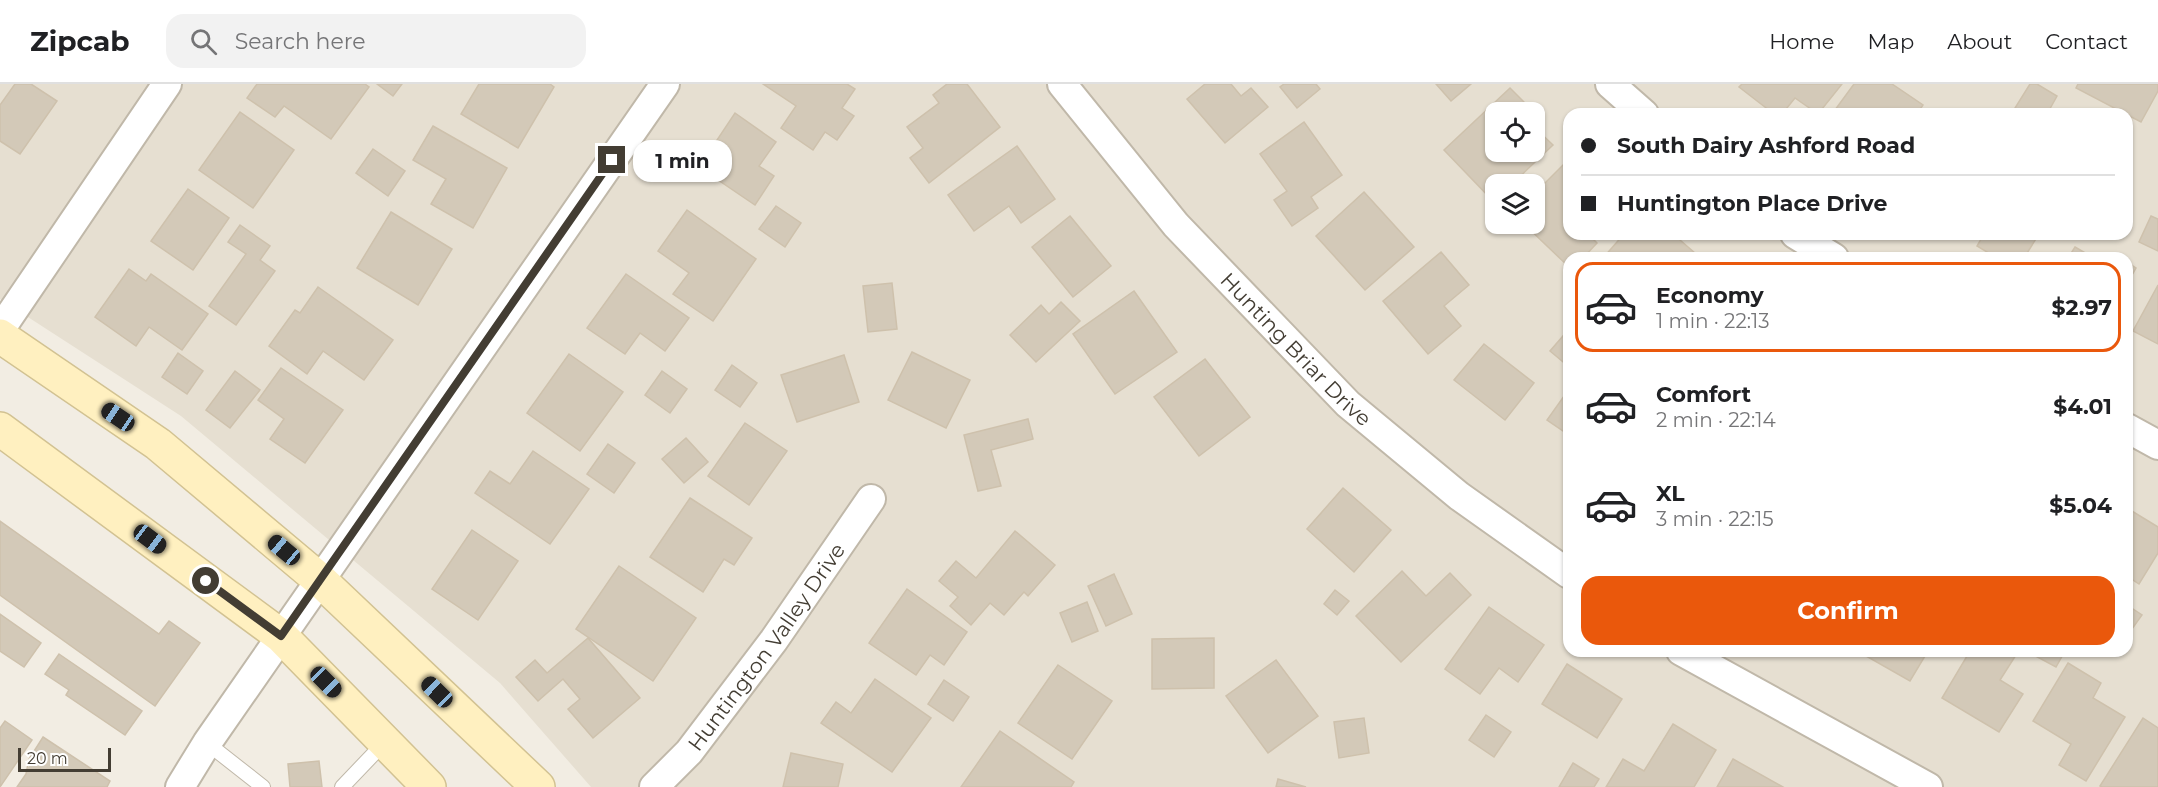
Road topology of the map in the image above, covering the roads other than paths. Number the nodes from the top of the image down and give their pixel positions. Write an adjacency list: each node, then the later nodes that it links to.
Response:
1 (167, 84): 8 (street)
2 (665, 84): 15 (street)
3 (1062, 84): 14 (street, Hunting Briar Drive)
4 (1610, 84): 5 (street)
5 (1637, 108)
6 (1805, 240): 7 (street)
7 (1824, 252)
8 (0, 330)
9 (0, 336): 15 (main road)
10 (0, 429): 16 (main road)
11 (2133, 431): 12 (street)
12 (2158, 445)
13 (872, 499): 25 (street, Huntington Valley Drive)
14 (1563, 570)
15 (320, 580): 16 (street); 24 (main road)
16 (281, 636): 18 (main road); 19 (street)
17 (1692, 657): 26 (street)
18 (385, 742): 22 (lane); 23 (main road)
19 (207, 743): 20 (street); 21 (lane)
20 (180, 787)
21 (263, 787)
22 (342, 787)
23 (429, 787)
24 (538, 787)
25 (654, 787)
26 (1928, 787)

